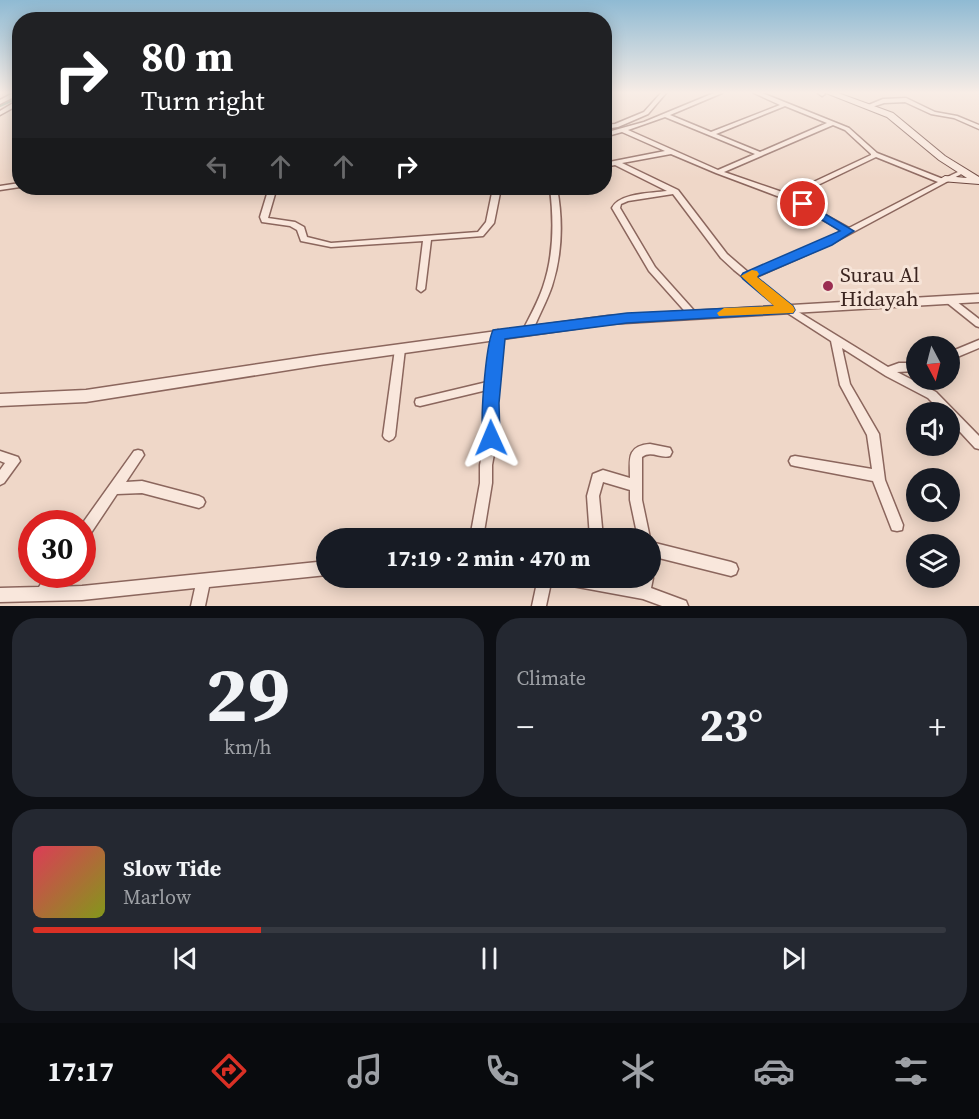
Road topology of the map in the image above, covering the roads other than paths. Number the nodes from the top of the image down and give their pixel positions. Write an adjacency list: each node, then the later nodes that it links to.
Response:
1 (627, 121): 8 (street)
2 (652, 121): 9 (street)
3 (679, 121): 11 (street)
4 (743, 121): 11 (street)
5 (828, 121): 7 (street)
6 (898, 121): 18 (main road)
7 (833, 123): 13 (street); 14 (street)
8 (612, 126)
9 (625, 131): 10 (street); 12 (street)
10 (612, 133)
11 (711, 134): 13 (street)
12 (671, 152): 15 (street); 17 (street)
13 (760, 154): 17 (street)
14 (874, 154): 19 (street); 25 (street)
15 (616, 163): 16 (street); 21 (street)
16 (612, 164)
17 (718, 172): 25 (street)
18 (962, 172): 19 (street); 20 (main road)
19 (943, 180): 20 (main road); 26 (street)
20 (979, 182)
21 (675, 192): 28 (street); 33 (street)
22 (271, 195): 27 (street)
23 (496, 195): 27 (street)
24 (554, 195): 35 (street)
25 (788, 197): 26 (street)
26 (848, 231): 28 (street)
27 (427, 240): 29 (street)
28 (748, 276): 32 (street)
29 (421, 289)
30 (979, 298): 31 (street)
31 (948, 300): 32 (street); 34 (street)
32 (789, 310): 33 (street); 37 (street)
33 (693, 315): 35 (street)
34 (979, 324)
35 (528, 330): 36 (street)
36 (498, 334): 39 (street); 43 (street)
37 (836, 339): 42 (street); 52 (street)
38 (979, 344): 40 (street)
39 (400, 349): 44 (street); 46 (street)
40 (960, 352)
41 (906, 367): 42 (street)
42 (887, 371): 47 (street)
43 (492, 385): 45 (street); 59 (street)
44 (1, 401)
45 (420, 402)
46 (389, 436)
47 (979, 444)
48 (666, 452): 54 (street)
49 (138, 455): 55 (street)
50 (0, 456): 53 (street)
51 (795, 461): 52 (street)
52 (878, 476): 58 (street)
53 (0, 479)
54 (636, 486): 60 (street); 61 (street)
55 (114, 488): 56 (street); 57 (street)
56 (199, 502)
57 (96, 514)
58 (897, 525)
59 (477, 528)
60 (595, 528)
61 (642, 528)
62 (661, 552): 64 (street)
63 (316, 569): 65 (street)
64 (731, 569)
65 (204, 580): 72 (street); 73 (street)
66 (46, 588): 72 (street)
67 (543, 588): 74 (street)
68 (628, 588): 70 (street)
69 (644, 588): 70 (street)
70 (643, 592): 75 (street)
71 (0, 595): 72 (street)
72 (42, 595)
73 (198, 606)
74 (539, 606)
75 (681, 606)

